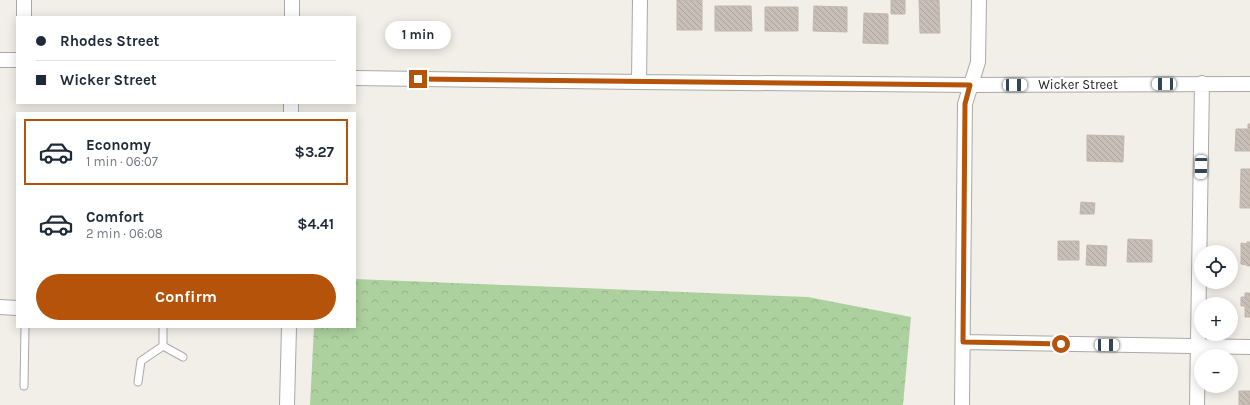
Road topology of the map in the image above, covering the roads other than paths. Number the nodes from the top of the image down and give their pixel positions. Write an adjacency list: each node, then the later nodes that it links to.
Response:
1 (24, 0): 5 (street)
2 (292, 0): 6 (street)
3 (640, 0): 10 (street)
4 (979, 0): 13 (street)
5 (24, 16)
6 (292, 16)
7 (0, 60): 8 (street)
8 (16, 60)
9 (356, 78): 10 (street, Wicker Street)
10 (639, 82): 13 (street, Wicker Street)
11 (1202, 83): 12 (street, Wicker Street); 13 (street, Wicker Street); 21 (street)
12 (1250, 84)
13 (970, 85): 19 (street)
14 (0, 306): 15 (street)
15 (16, 308)
16 (25, 328): 25 (lane)
17 (163, 328): 20 (lane)
18 (289, 328): 26 (street)
19 (963, 342): 21 (street); 27 (street)
20 (163, 346): 23 (lane); 24 (lane)
21 (1198, 347): 22 (street); 28 (street)
22 (1250, 347)
23 (183, 357)
24 (138, 382)
25 (24, 386)
26 (287, 405)
27 (962, 405)
28 (1197, 405)

